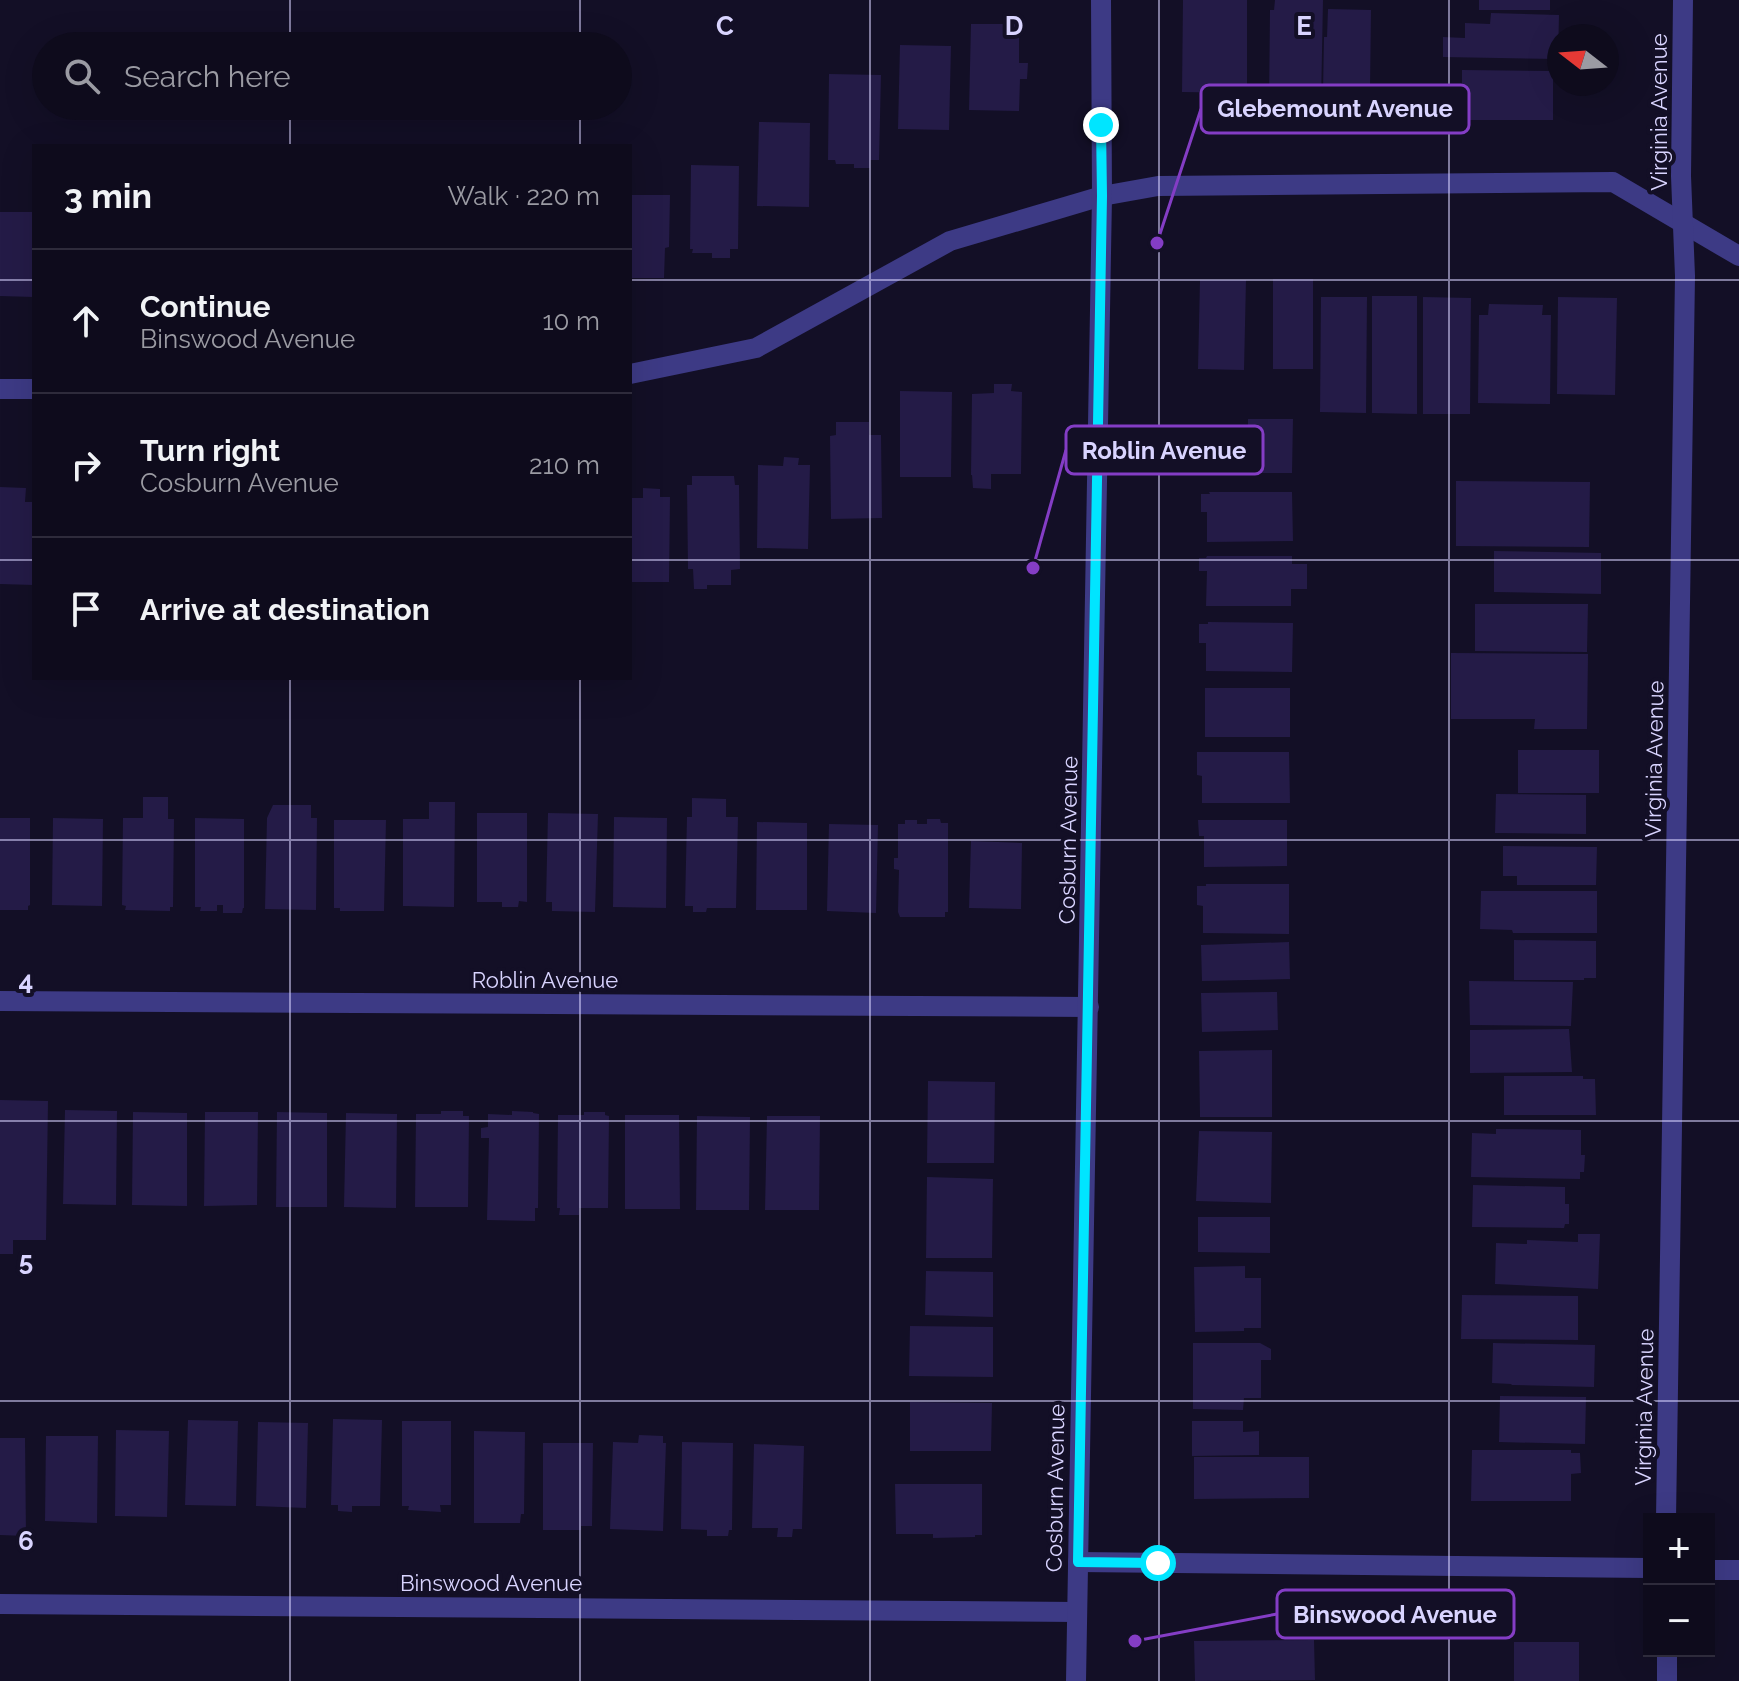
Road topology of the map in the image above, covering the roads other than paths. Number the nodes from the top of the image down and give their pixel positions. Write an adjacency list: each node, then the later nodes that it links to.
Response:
1 (1101, 0): 3 (street, Cosburn Avenue)
2 (1683, 0): 4 (street, Virginia Avenue)
3 (1102, 196): 4 (street); 6 (street); 10 (street, Cosburn Avenue)
4 (1683, 224): 5 (street); 11 (street, Virginia Avenue)
5 (1739, 256)
6 (632, 374)
7 (0, 389): 8 (street)
8 (32, 389)
9 (0, 1001): 10 (street, Roblin Avenue)
10 (1089, 1007): 12 (street, Cosburn Avenue)
11 (1666, 1513)
12 (1078, 1562): 13 (street); 17 (street, Cosburn Avenue)
13 (1643, 1568)
14 (1715, 1570): 15 (street)
15 (1739, 1570)
16 (0, 1604): 17 (street, Binswood Avenue)
17 (1077, 1612): 19 (street, Cosburn Avenue)
18 (1667, 1657): 20 (street)
19 (1076, 1681)
20 (1667, 1681)

